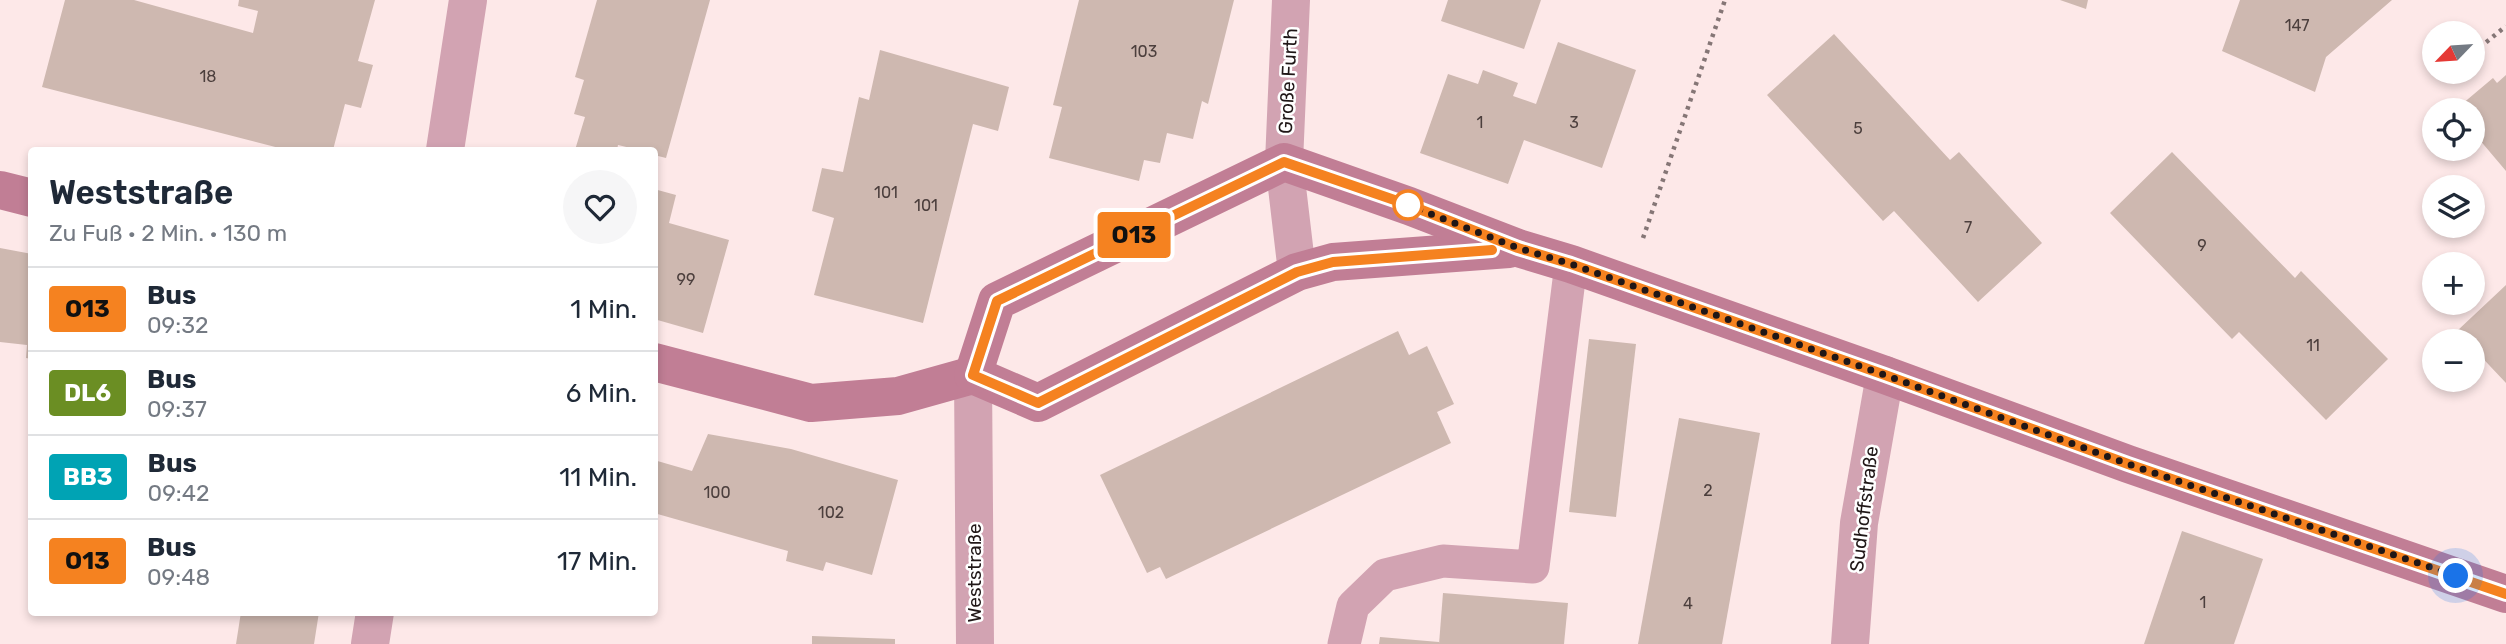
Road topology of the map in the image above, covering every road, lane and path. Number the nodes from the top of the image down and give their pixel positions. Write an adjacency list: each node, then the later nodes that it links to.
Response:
1 (468, 0): 6 (street)
2 (1291, 0): 7 (street, Große Furth)
3 (1725, 0): 13 (path)
4 (2506, 26): 5 (path)
5 (2485, 43)
6 (445, 147)
7 (1284, 162): 10 (street); 12 (street, Große Furth); 15 (street)
8 (0, 190): 9 (street)
9 (28, 197)
10 (1518, 248): 11 (street); 12 (street)
11 (1571, 264): 13 (street); 21 (lane)
12 (1297, 272): 15 (street)
13 (1627, 285): 16 (street)
14 (658, 363): 15 (street)
15 (973, 375): 20 (street, Weststraße)
16 (1885, 375): 17 (street); 22 (street, Sudhoffstraße)
17 (2506, 594)
18 (374, 616): 19 (street)
19 (370, 644)
20 (975, 644)
21 (1344, 644)
22 (1850, 644)

